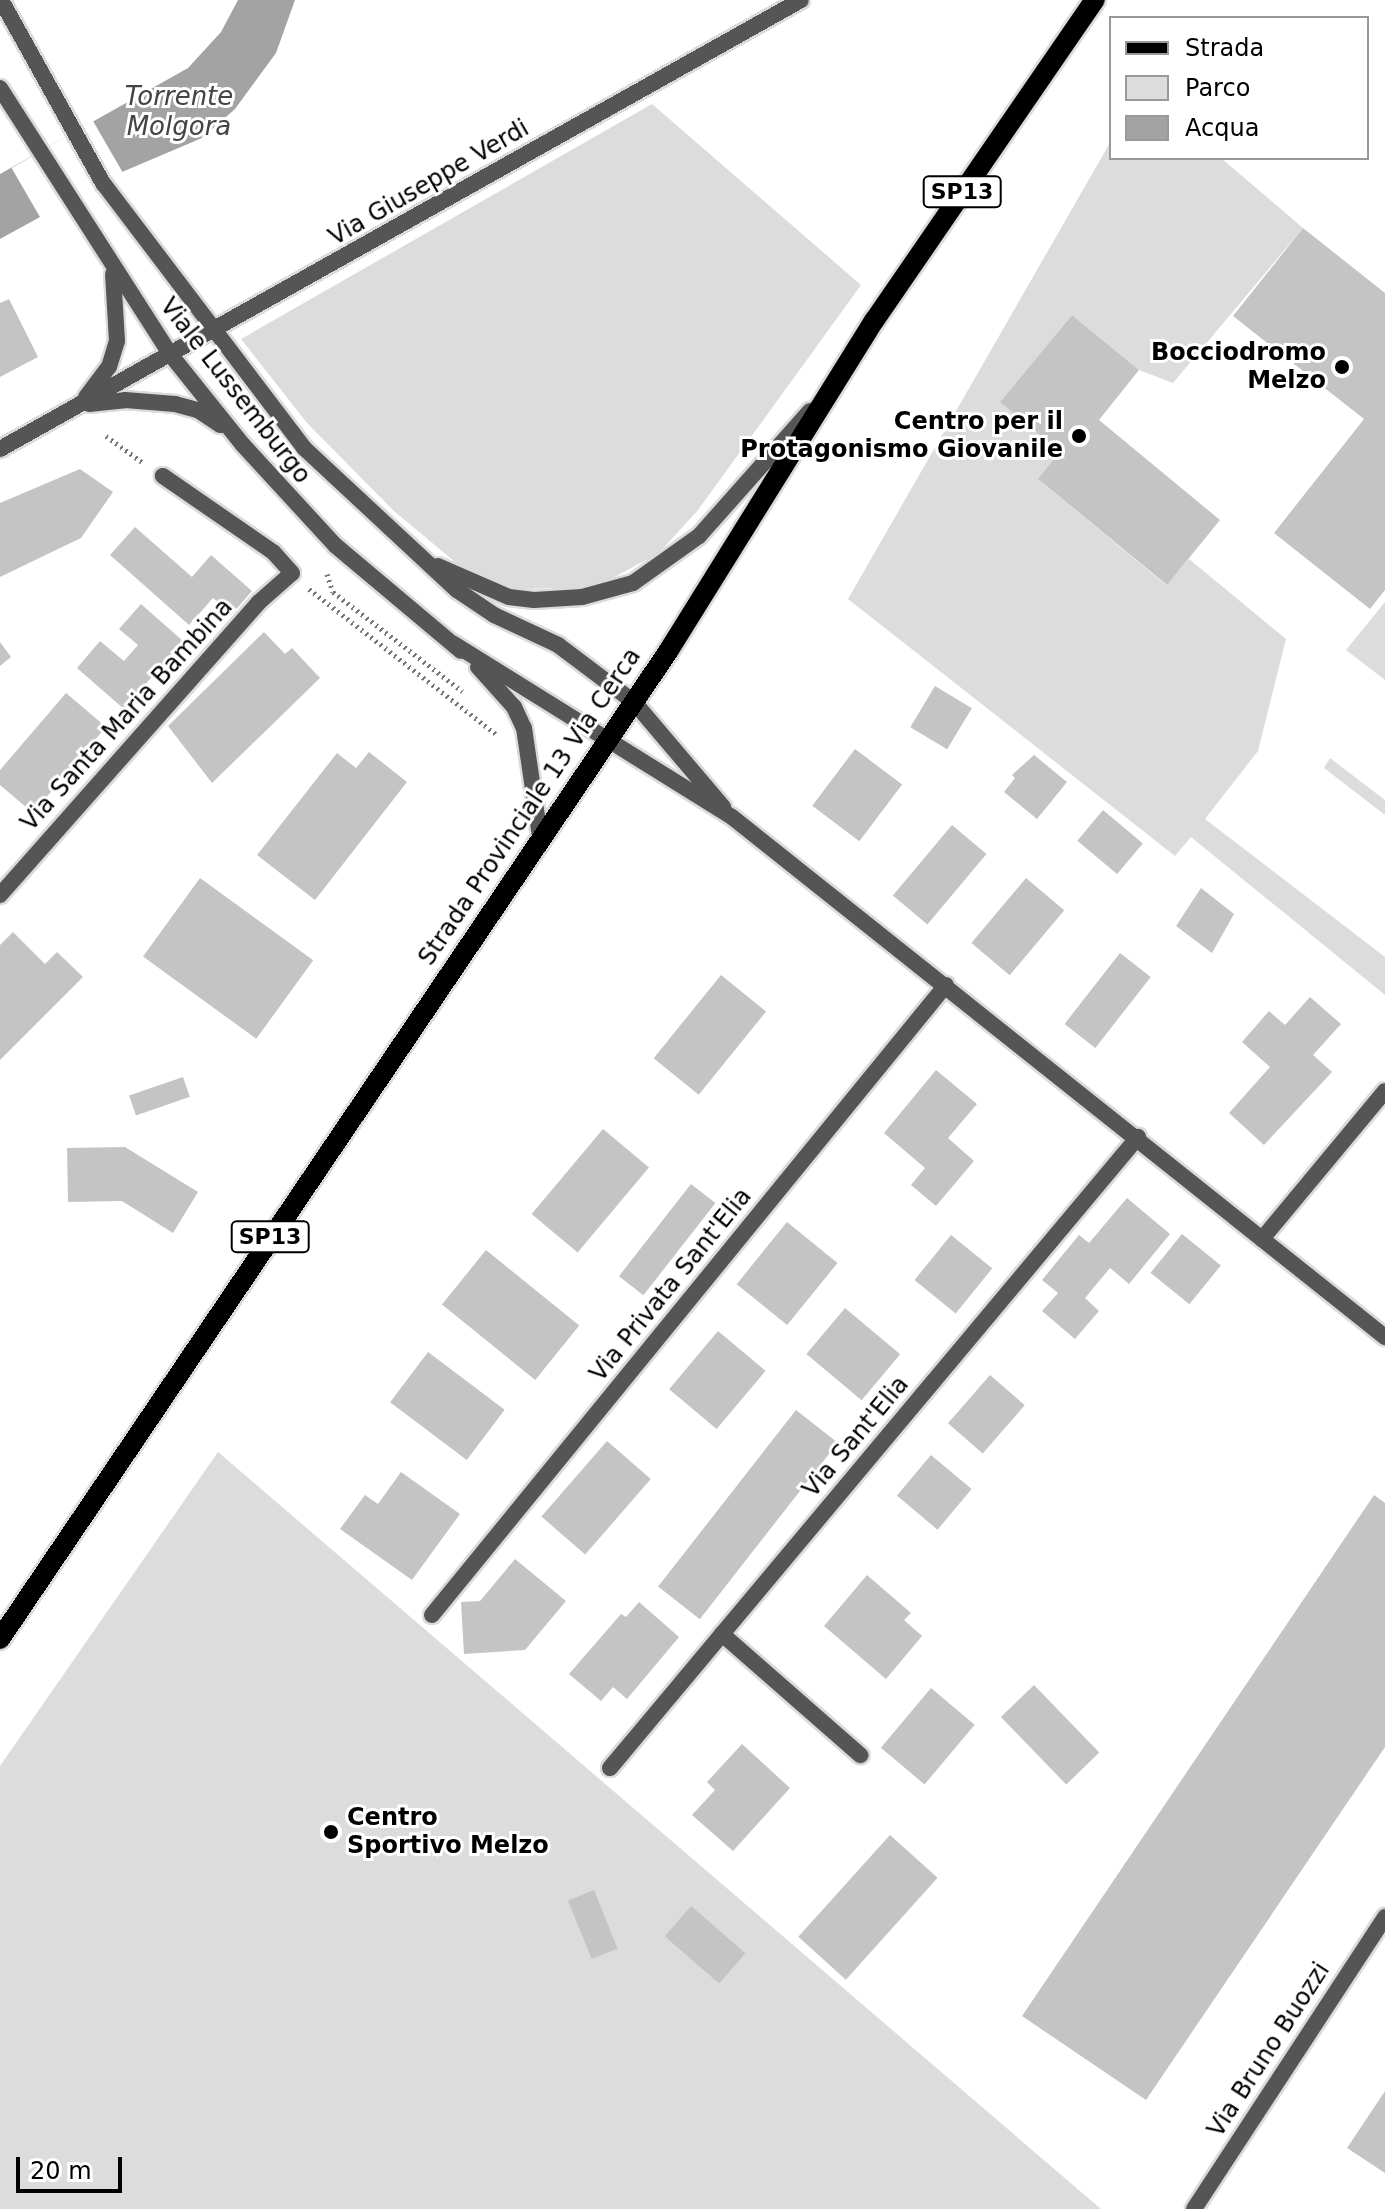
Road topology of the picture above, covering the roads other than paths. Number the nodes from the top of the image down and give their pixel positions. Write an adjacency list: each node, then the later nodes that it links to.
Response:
1 (801, 0): 6 (street, Via Giuseppe Verdi)
2 (1095, 0): 8 (main road, Strada Provinciale 13 Via Cerca / SP13)
3 (2, 1): 6 (street, Viale Lussemburgo)
4 (0, 88): 5 (street, Viale Lussemburgo)
5 (111, 267): 7 (street, Viale Lussemburgo); 9 (street, Via Giuseppe Verdi)
6 (213, 333): 7 (street, Via Giuseppe Verdi); 13 (street, Viale Lussemburgo)
7 (170, 354): 9 (street, Via Giuseppe Verdi); 10 (street, Viale Lussemburgo)
8 (832, 386): 13 (street, Viale Lussemburgo); 15 (main road, Strada Provinciale 13 Via Cerca / SP13)
9 (80, 405): 10 (street, Via Giuseppe Verdi); 11 (street, Via Giuseppe Verdi)
10 (243, 445): 14 (street, Viale Lussemburgo)
11 (0, 449)
12 (156, 468): 19 (street, Via Santa Maria Bambina)
13 (418, 557): 15 (street, Viale Lussemburgo)
14 (454, 644): 16 (street, Viale Lussemburgo); 18 (street, Viale Lussemburgo)
15 (634, 702): 16 (main road, Strada Provinciale 13 Via Cerca / SP13); 17 (street)
16 (606, 741): 17 (street); 18 (main road, Strada Provinciale 13 Via Cerca / SP13)
17 (732, 817): 20 (street)
18 (540, 836): 27 (main road, Strada Provinciale 13 Via Cerca / SP13)
19 (0, 895)
20 (946, 985): 22 (street); 25 (street, Via Privata Sant'Elia)
21 (1385, 1091): 23 (street)
22 (1138, 1137): 23 (street); 26 (street, Via Sant'Elia)
23 (1262, 1239): 24 (street)
24 (1385, 1337)
25 (432, 1615)
26 (722, 1634): 28 (street); 29 (street, Via Sant'Elia)
27 (0, 1639)
28 (860, 1755)
29 (610, 1768)
30 (1385, 1917): 31 (street, Via Bruno Buozzi)
31 (1194, 2209)

